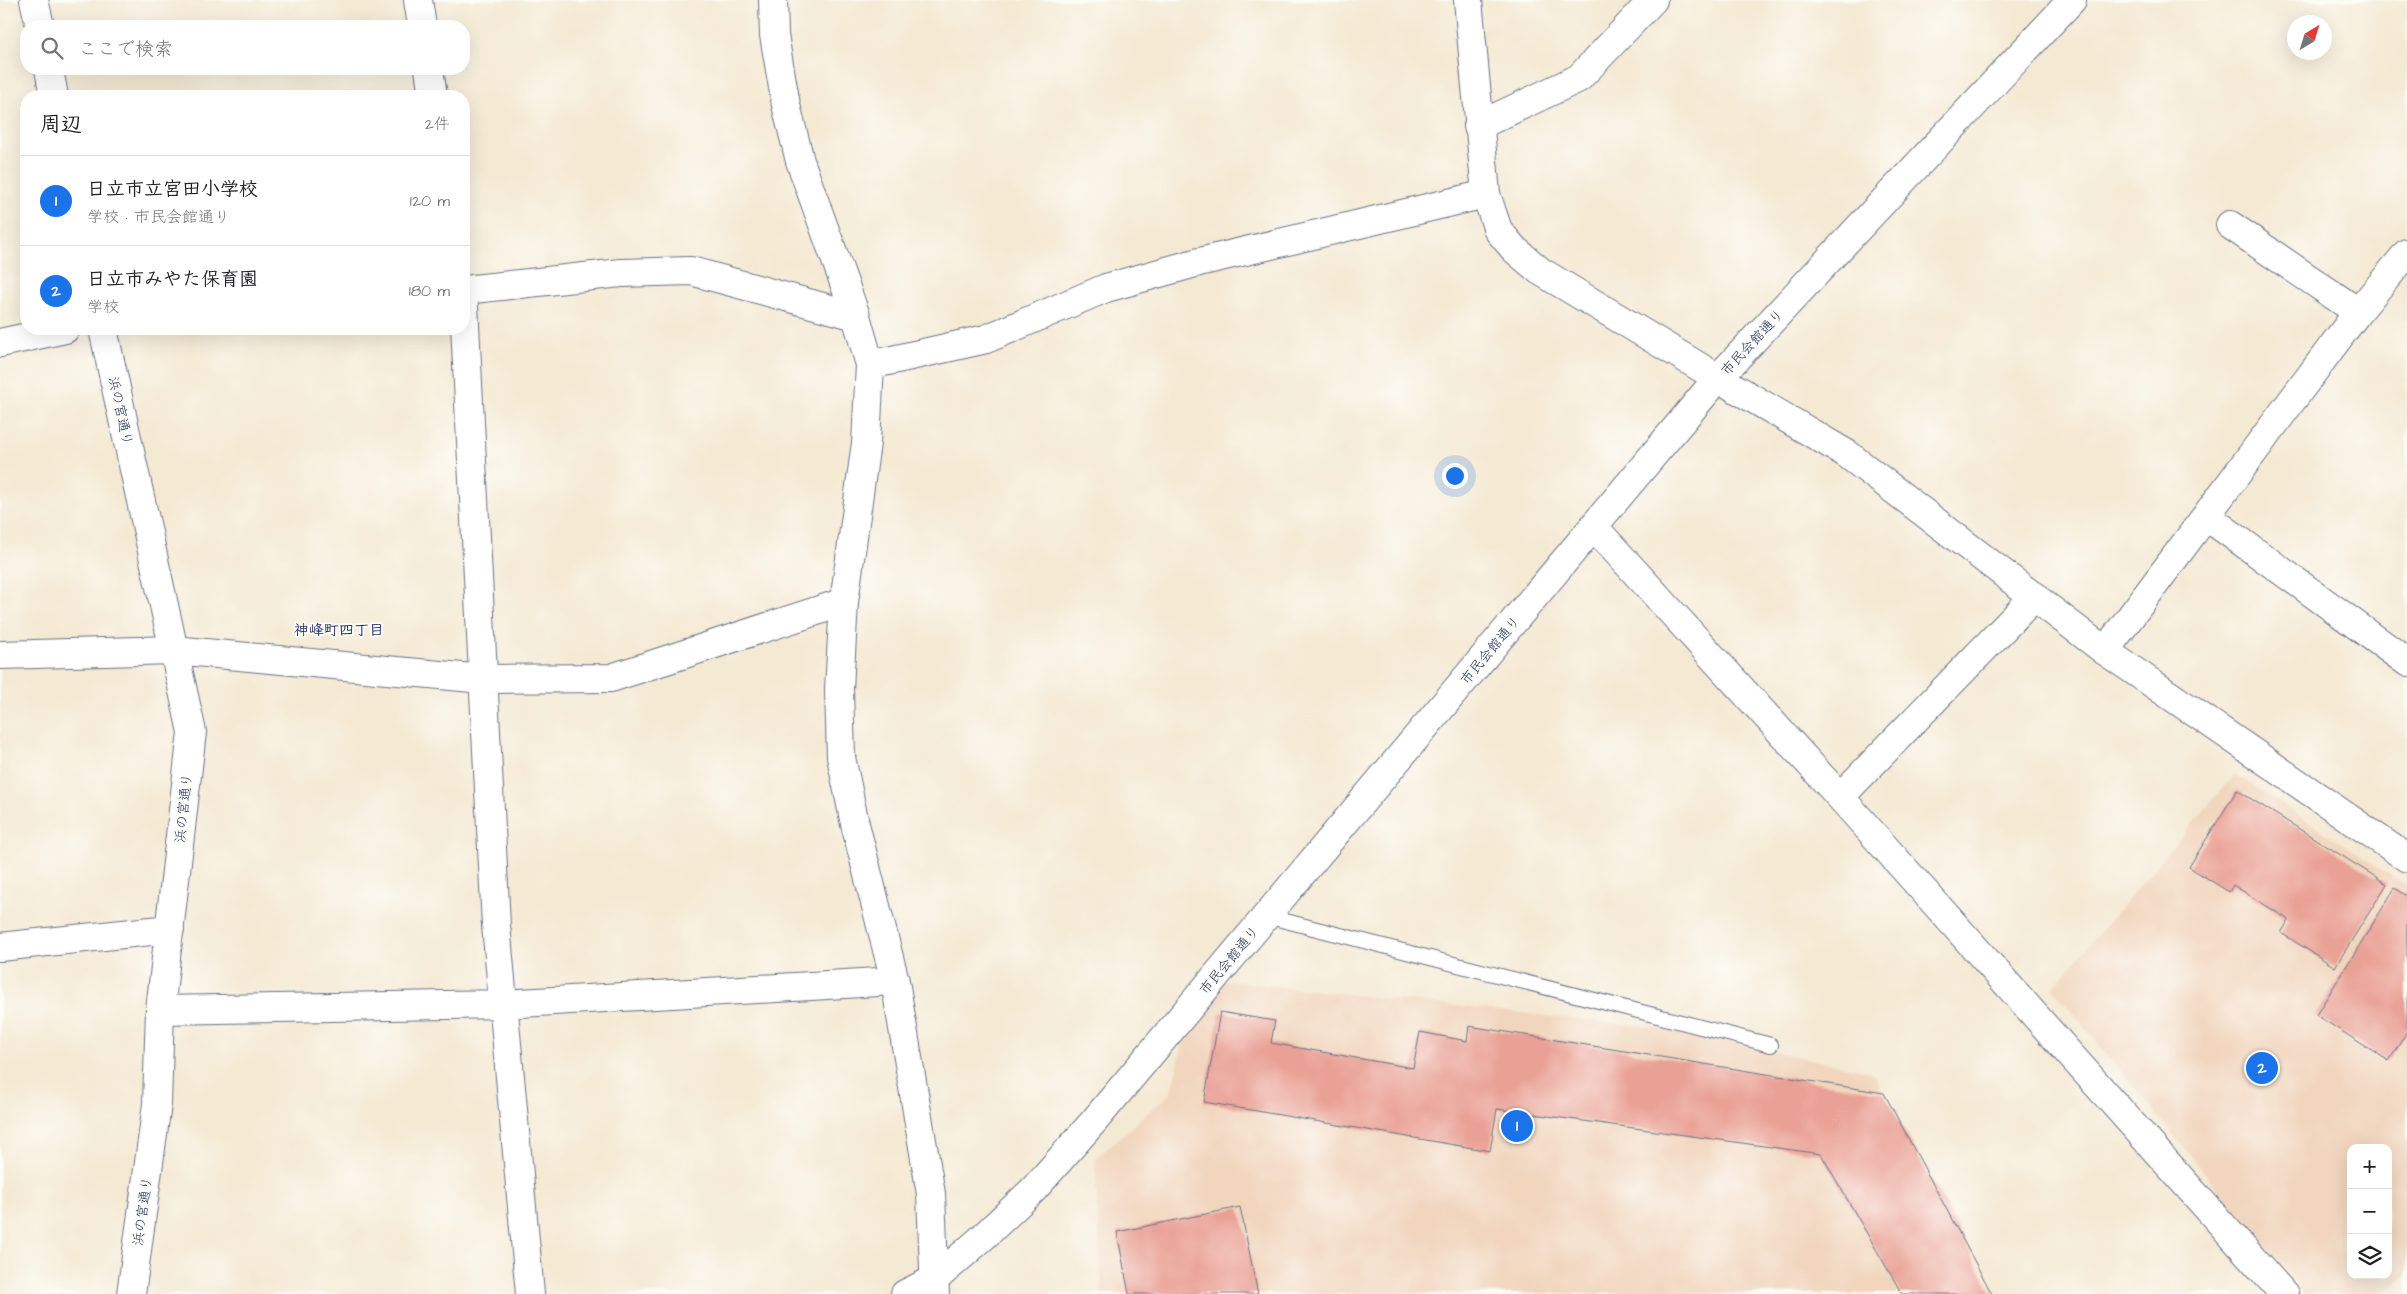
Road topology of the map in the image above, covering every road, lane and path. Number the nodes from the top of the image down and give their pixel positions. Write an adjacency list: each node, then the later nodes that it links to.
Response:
1 (34, 0): 7 (street)
2 (418, 0): 8 (street)
3 (773, 0): 19 (street)
4 (1468, 0): 13 (street)
5 (1653, 0): 13 (street)
6 (2072, 0): 25 (street, 市民会館通り)
7 (39, 20)
8 (421, 20)
9 (49, 75): 11 (street)
10 (430, 75): 12 (street)
11 (53, 90)
12 (432, 90)
13 (1478, 126): 14 (street)
14 (1486, 194): 24 (street); 25 (street)
15 (2230, 225): 18 (street)
16 (2407, 253): 18 (street)
17 (470, 289): 19 (street)
18 (2358, 312): 26 (street)
19 (856, 316): 24 (street)
20 (39, 335): 23 (street)
21 (104, 335): 30 (street, 浜の宮通り)
22 (465, 335): 34 (street)
23 (0, 344)
24 (870, 365): 29 (street)
25 (1718, 378): 27 (street, 市民会館通り); 28 (street)
26 (2206, 516): 31 (street); 33 (street)
27 (1594, 527): 35 (street); 37 (street, 市民会館通り)
28 (2035, 596): 31 (street); 35 (street)
29 (844, 602): 34 (street); 40 (street)
30 (174, 650): 32 (street); 34 (street); 38 (street, 浜の宮通り)
31 (2105, 651): 36 (street)
32 (0, 655)
33 (2407, 662)
34 (483, 679): 41 (street)
35 (1840, 797): 48 (street)
36 (2407, 858)
37 (1266, 916): 43 (lane); 44 (street, 市民会館通り)
38 (170, 929): 39 (street); 42 (street, 浜の宮通り)
39 (0, 947)
40 (895, 981): 41 (street); 44 (street)
41 (503, 1004): 42 (street); 46 (street)
42 (160, 1010): 45 (street, 浜の宮通り)
43 (1771, 1045)
44 (935, 1286): 47 (street, 市民会館通り)
45 (131, 1294)
46 (530, 1294)
47 (905, 1294)
48 (2284, 1294)

